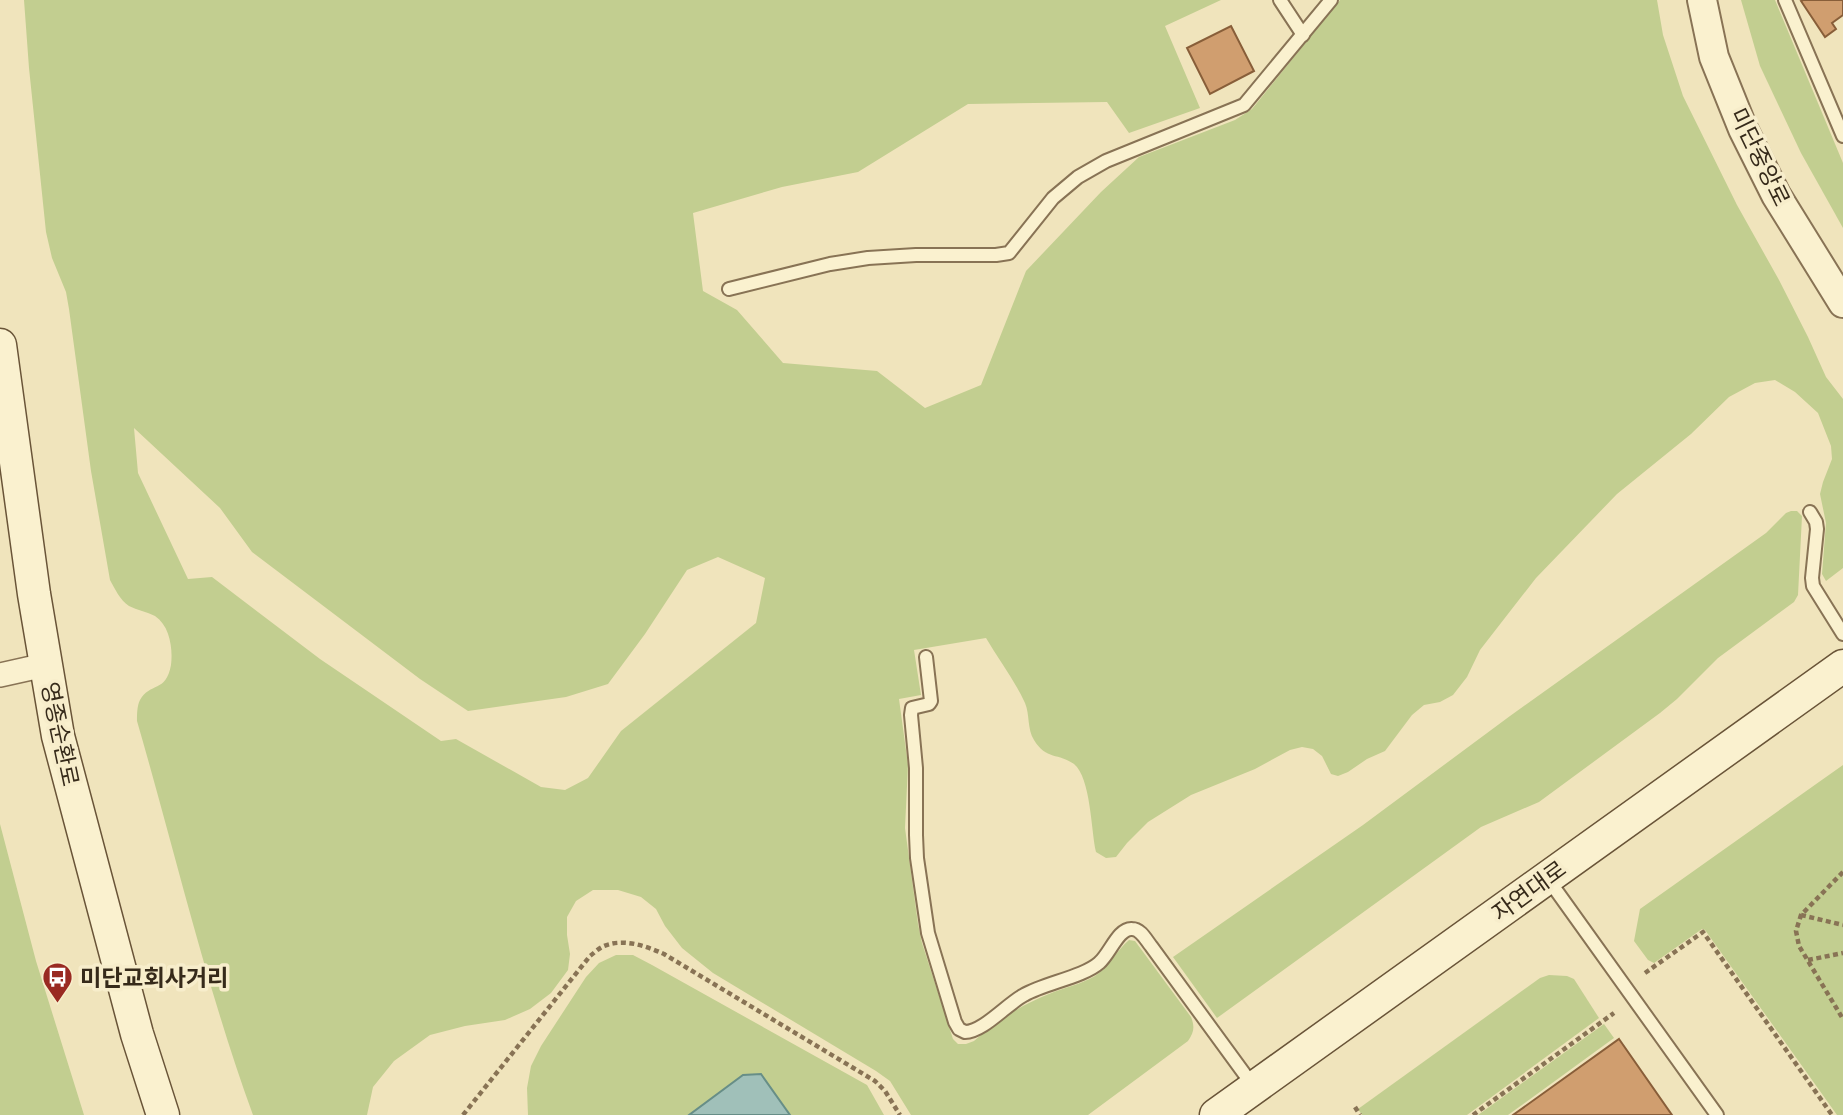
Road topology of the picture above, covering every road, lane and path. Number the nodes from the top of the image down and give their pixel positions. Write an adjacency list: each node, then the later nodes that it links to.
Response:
1 (1280, 0): 5 (lane)
2 (1331, 0): 5 (lane)
3 (1702, 0): 8 (street, 미단중앙로)
4 (1785, 0): 6 (lane)
5 (1303, 35): 7 (lane)
6 (1843, 136)
7 (729, 289)
8 (1843, 303)
9 (0, 345): 13 (main road, 영종순환로)
10 (1810, 512): 11 (lane)
11 (1843, 634)
12 (926, 657): 25 (lane)
13 (45, 666): 15 (street); 27 (main road, 영종순환로)
14 (1843, 666): 17 (main road, 자연대로)
15 (0, 675)
16 (1843, 872): 18 (path)
17 (1548, 878): 25 (main road, 자연대로); 33 (lane)
18 (1801, 915): 19 (path); 21 (path)
19 (1843, 925)
20 (1843, 953): 21 (path)
21 (1808, 960): 24 (path)
22 (1645, 973): 34 (path)
23 (1614, 1013): 32 (path)
24 (1843, 1019)
25 (1255, 1087): 30 (main road, 자연대로)
26 (1354, 1107): 31 (path)
27 (163, 1115)
28 (463, 1115): 29 (path)
29 (900, 1115)
30 (1216, 1115)
31 (1360, 1115)
32 (1473, 1115)
33 (1717, 1115)
34 (1832, 1115)

